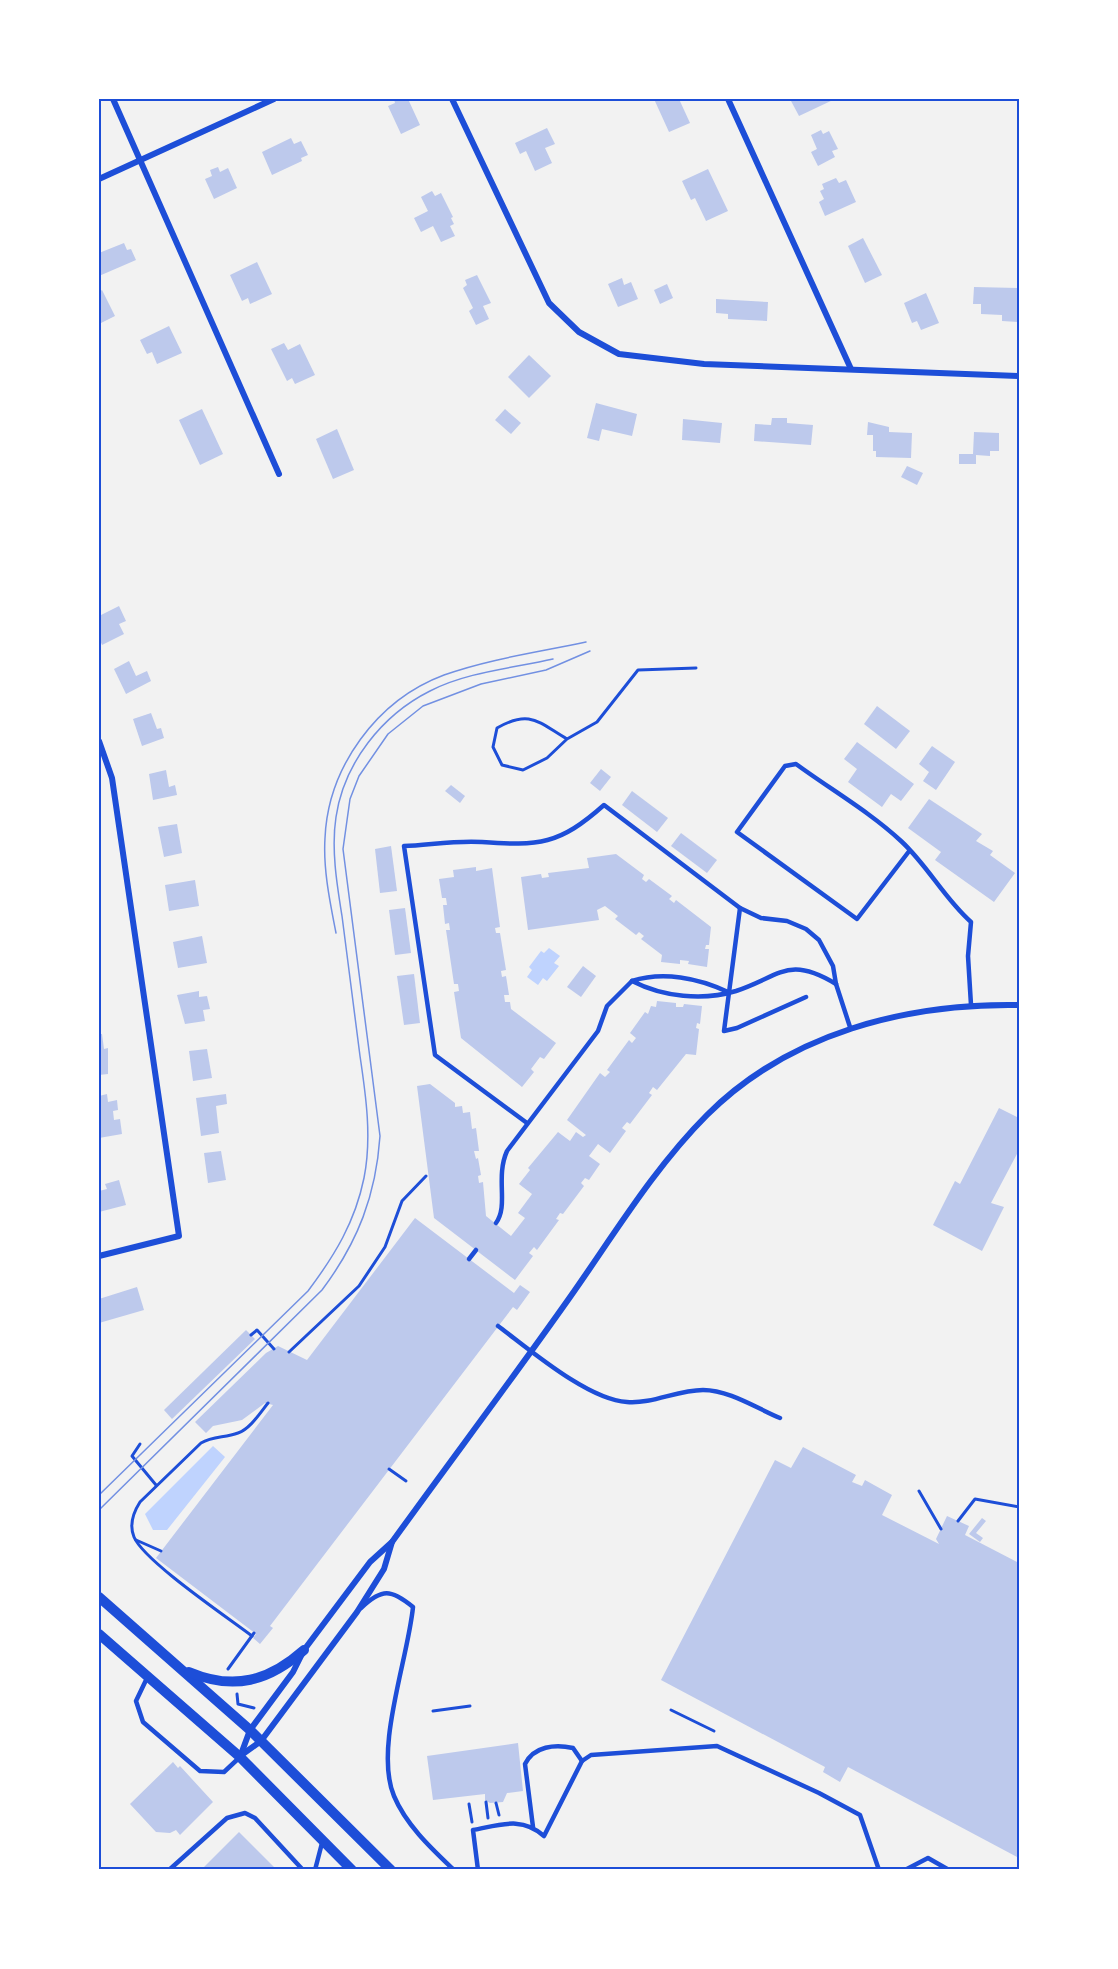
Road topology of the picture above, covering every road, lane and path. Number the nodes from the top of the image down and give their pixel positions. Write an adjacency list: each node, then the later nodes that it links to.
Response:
1 (113, 99): 5 (street)
2 (274, 99): 5 (street)
3 (452, 99): 7 (street)
4 (728, 99): 7 (street)
5 (140, 159): 6 (street); 9 (street)
6 (99, 179)
7 (851, 369): 8 (street)
8 (1019, 376)
9 (279, 474)
10 (696, 668): 11 (path)
11 (567, 739): 11 (path)
12 (99, 741): 26 (street)
13 (910, 850): 13 (lane); 19 (lane)
14 (740, 908): 16 (lane); 17 (lane); 22 (lane)
15 (632, 981): 17 (lane); 17 (lane); 22 (lane)
16 (836, 984): 17 (lane); 21 (lane)
17 (728, 992): 18 (lane)
18 (806, 997)
19 (970, 1005): 20 (street); 21 (street)
20 (1019, 1005)
21 (850, 1027): 32 (street)
22 (527, 1123): 24 (lane)
23 (426, 1176): 31 (path)
24 (496, 1223)
25 (476, 1250): 27 (lane)
26 (99, 1256)
27 (469, 1259)
28 (498, 1326): 32 (lane)
29 (251, 1335): 30 (path)
30 (274, 1349)
31 (290, 1352)
32 (531, 1352): 34 (lane); 44 (street)
33 (268, 1403): 38 (path)
34 (780, 1418)
35 (140, 1444): 38 (path)
36 (389, 1469): 37 (path)
37 (406, 1481)
38 (156, 1485): 43 (path)
39 (919, 1491): 42 (path)
40 (1019, 1507): 41 (path)
41 (958, 1521)
42 (941, 1529)
43 (135, 1539): 45 (path); 51 (path)
44 (392, 1542): 47 (street); 49 (street)
45 (161, 1551)
46 (99, 1598): 50 (street)
47 (357, 1612): 60 (street); 74 (lane)
48 (99, 1634): 52 (street)
49 (304, 1650): 50 (street); 58 (street)
50 (180, 1669): 58 (street)
51 (227, 1671)
52 (148, 1676): 61 (street); 61 (lane)
53 (236, 1688): 55 (path)
54 (470, 1706): 57 (path)
55 (254, 1708)
56 (671, 1710): 59 (path)
57 (433, 1711)
58 (250, 1730): 60 (street); 61 (street)
59 (714, 1731)
60 (261, 1741): 61 (street); 73 (street)
61 (240, 1757): 68 (street)
62 (582, 1761): 67 (lane); 67 (lane); 76 (lane)
63 (486, 1802): 66 (path)
64 (496, 1803): 65 (path)
65 (499, 1815)
66 (489, 1827): 67 (lane); 75 (lane)
67 (533, 1827)
68 (322, 1840): 69 (street); 72 (lane)
69 (349, 1869)
70 (169, 1870): 71 (lane)
71 (303, 1870)
72 (315, 1870)
73 (391, 1870)
74 (454, 1870)
75 (478, 1870)
76 (879, 1870)
77 (905, 1870): 78 (lane)
78 (949, 1870)

